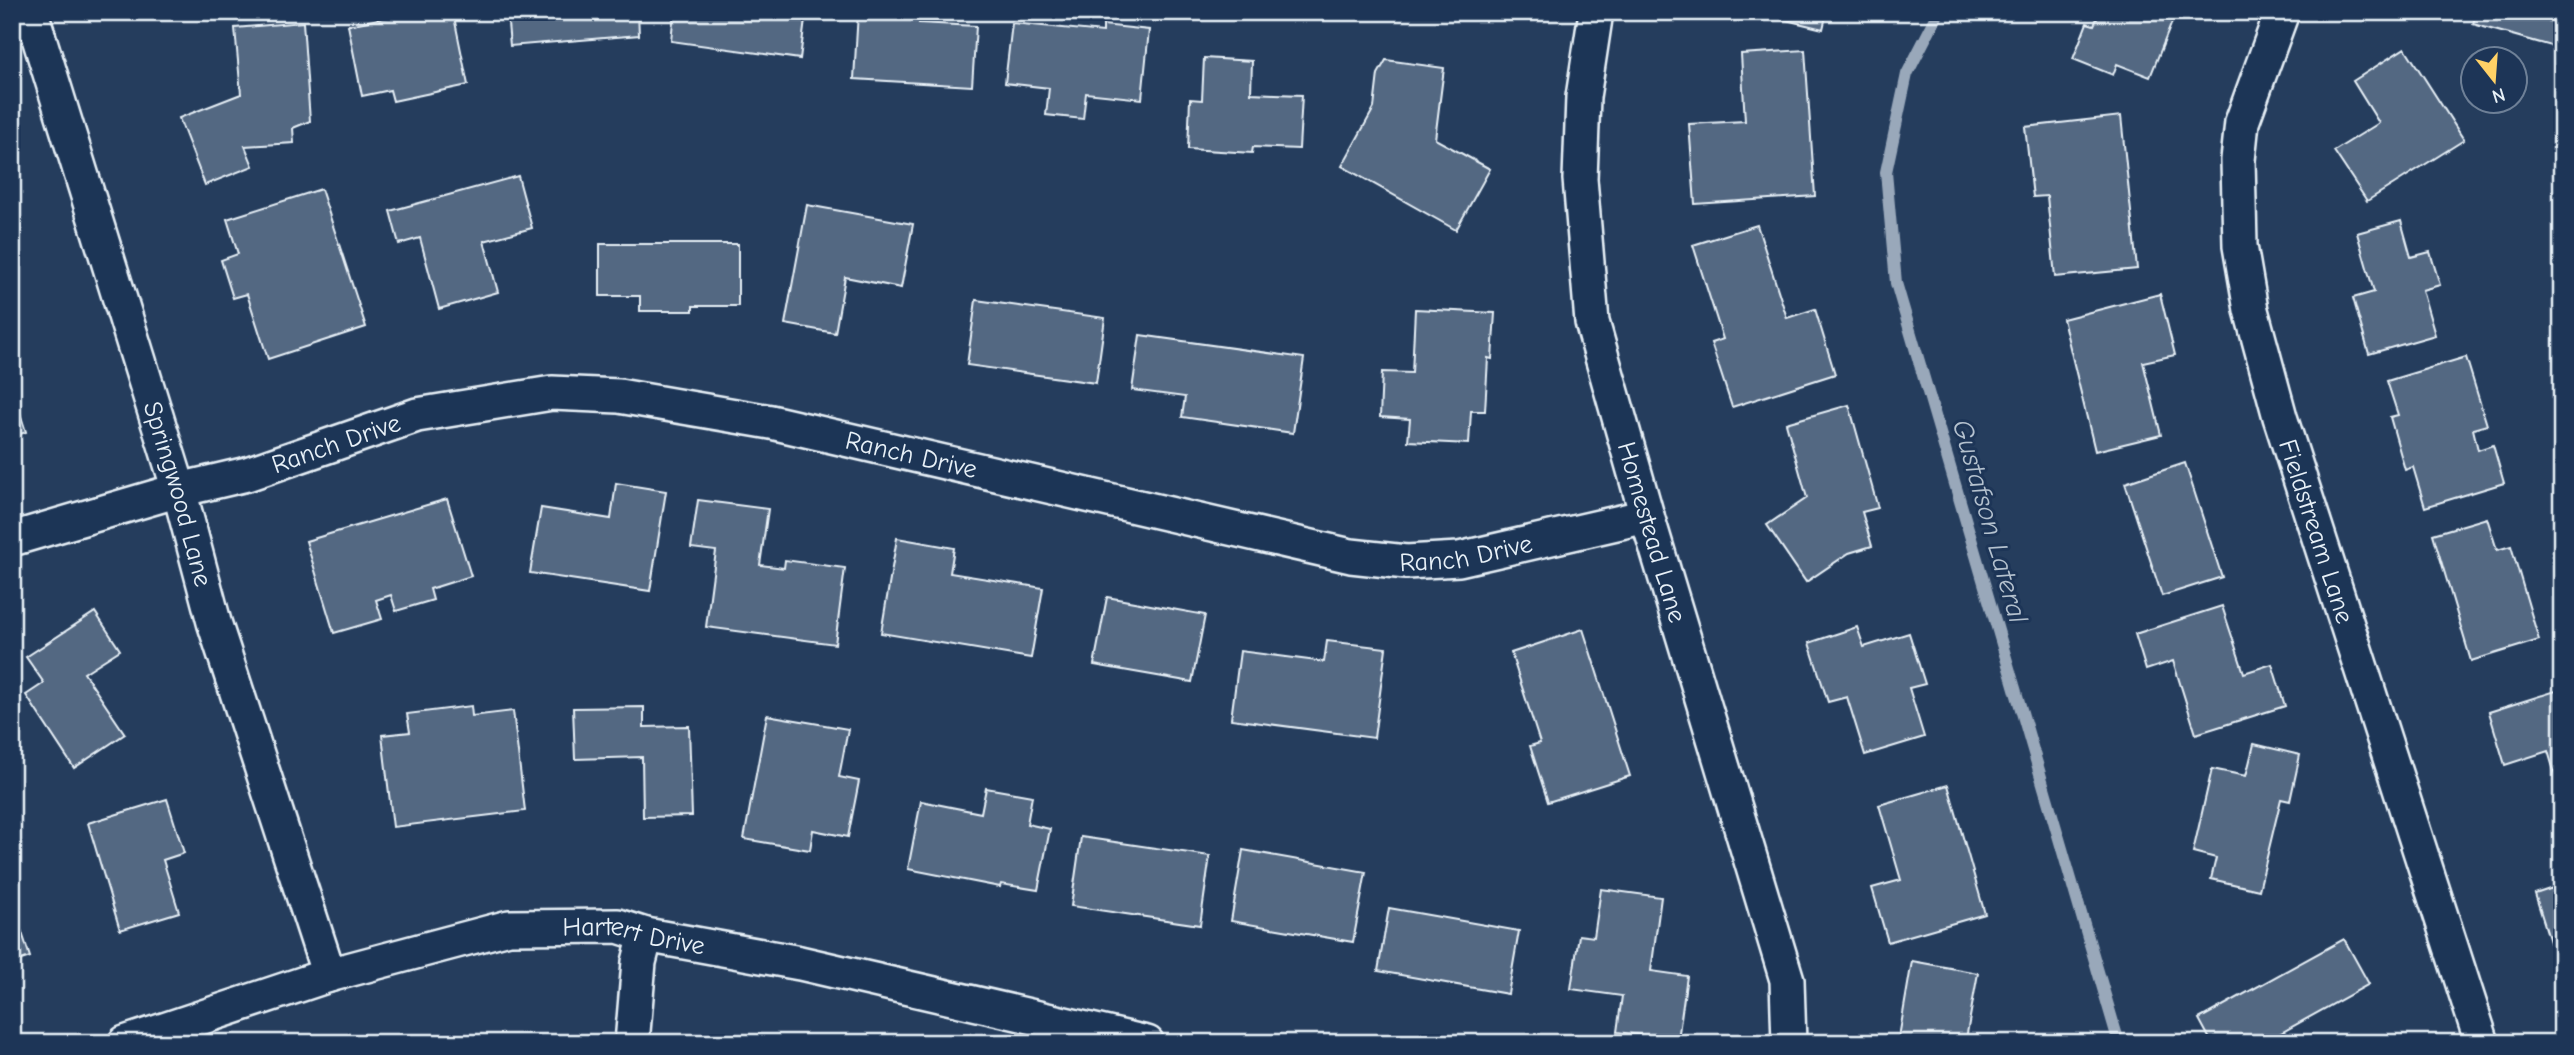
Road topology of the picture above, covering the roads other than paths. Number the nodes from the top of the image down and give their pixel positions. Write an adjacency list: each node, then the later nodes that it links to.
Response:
1 (31, 12): 4 (street, Springwood Lane)
2 (1596, 12): 5 (street, Homestead Lane)
3 (2282, 12): 13 (street, Fieldstream Lane)
4 (179, 490): 5 (street, Ranch Drive); 6 (street, Ranch Drive); 8 (street, Springwood Lane)
5 (1647, 516): 12 (street, Homestead Lane)
6 (12, 539)
7 (646, 935): 8 (street, Hartert Drive); 10 (street); 11 (street, Hartert Drive)
8 (330, 975): 9 (street, Hartert Drive)
9 (125, 1043)
10 (632, 1043)
11 (1147, 1043)
12 (1789, 1043)
13 (2482, 1043)

